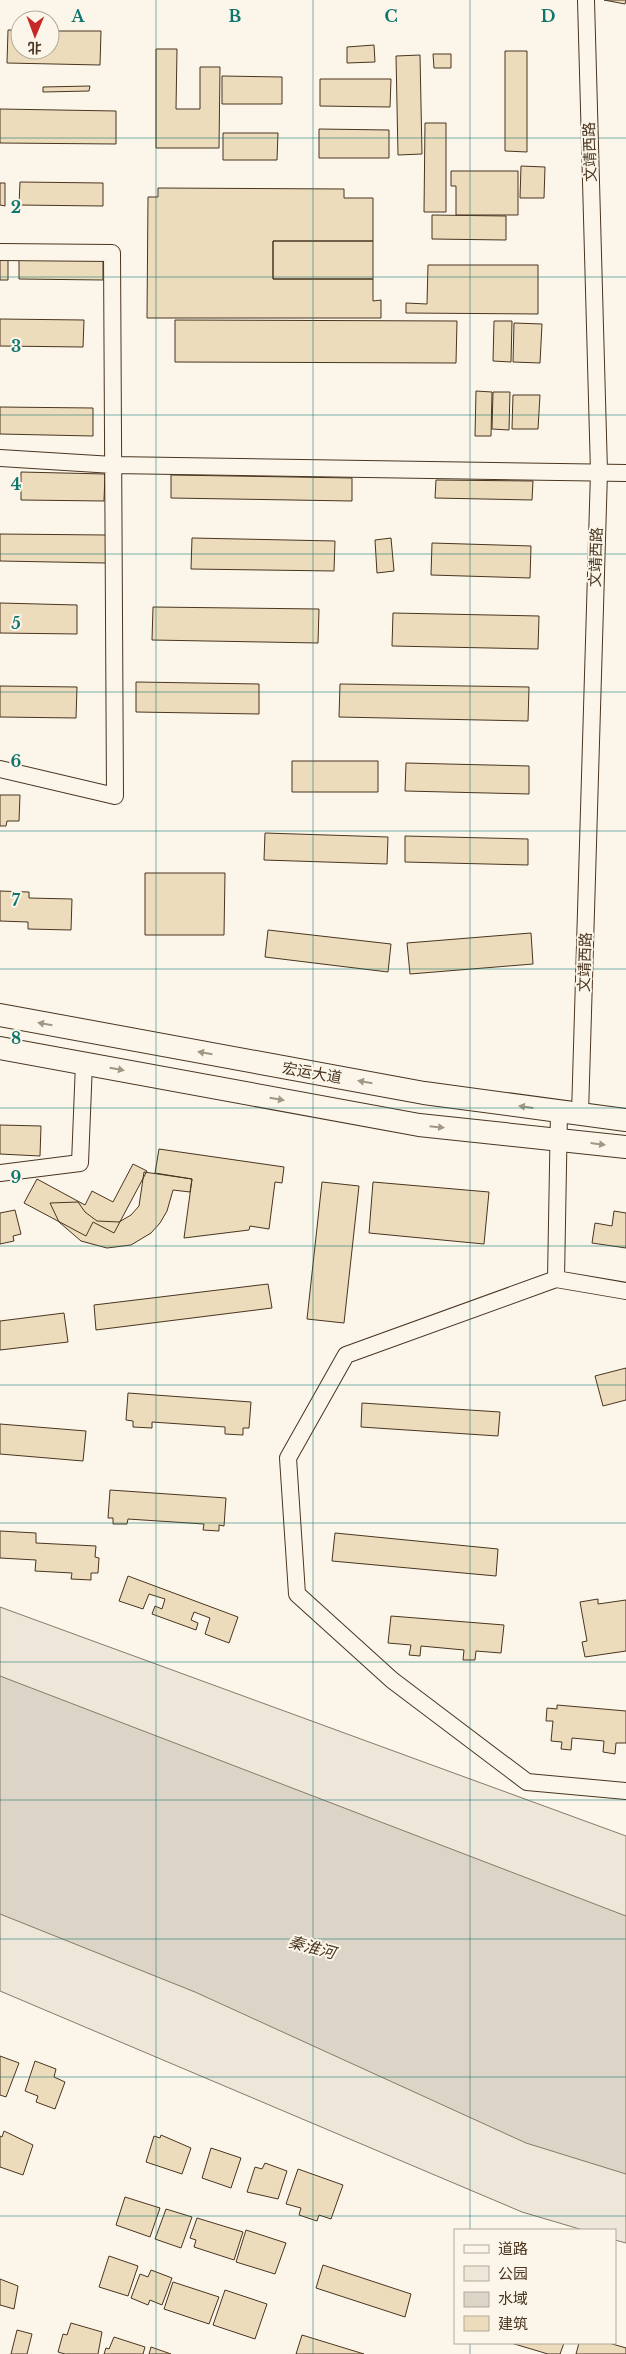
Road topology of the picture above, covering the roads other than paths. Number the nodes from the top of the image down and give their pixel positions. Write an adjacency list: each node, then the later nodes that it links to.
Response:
1 (586, 7): 5 (street, 文靖西路)
2 (0, 252): 4 (street)
3 (0, 458): 4 (street)
4 (113, 464): 5 (street); 7 (street)
5 (599, 472): 6 (street); 11 (street, 文靖西路)
6 (626, 472)
7 (0, 768)
8 (0, 1015): 11 (main road, 宏运大道, one-way to 8)
9 (0, 1048): 10 (main road)
10 (84, 1063): 13 (main road, one-way to 13); 15 (street)
11 (570, 1112): 12 (main road, 宏运大道); 13 (street, 文靖西路)
12 (626, 1120)
13 (558, 1139): 14 (main road, one-way to 14); 16 (street, 文靖西路)
14 (626, 1148)
15 (0, 1173)
16 (556, 1279): 17 (street); 18 (street)
17 (626, 1291)
18 (626, 1791)

